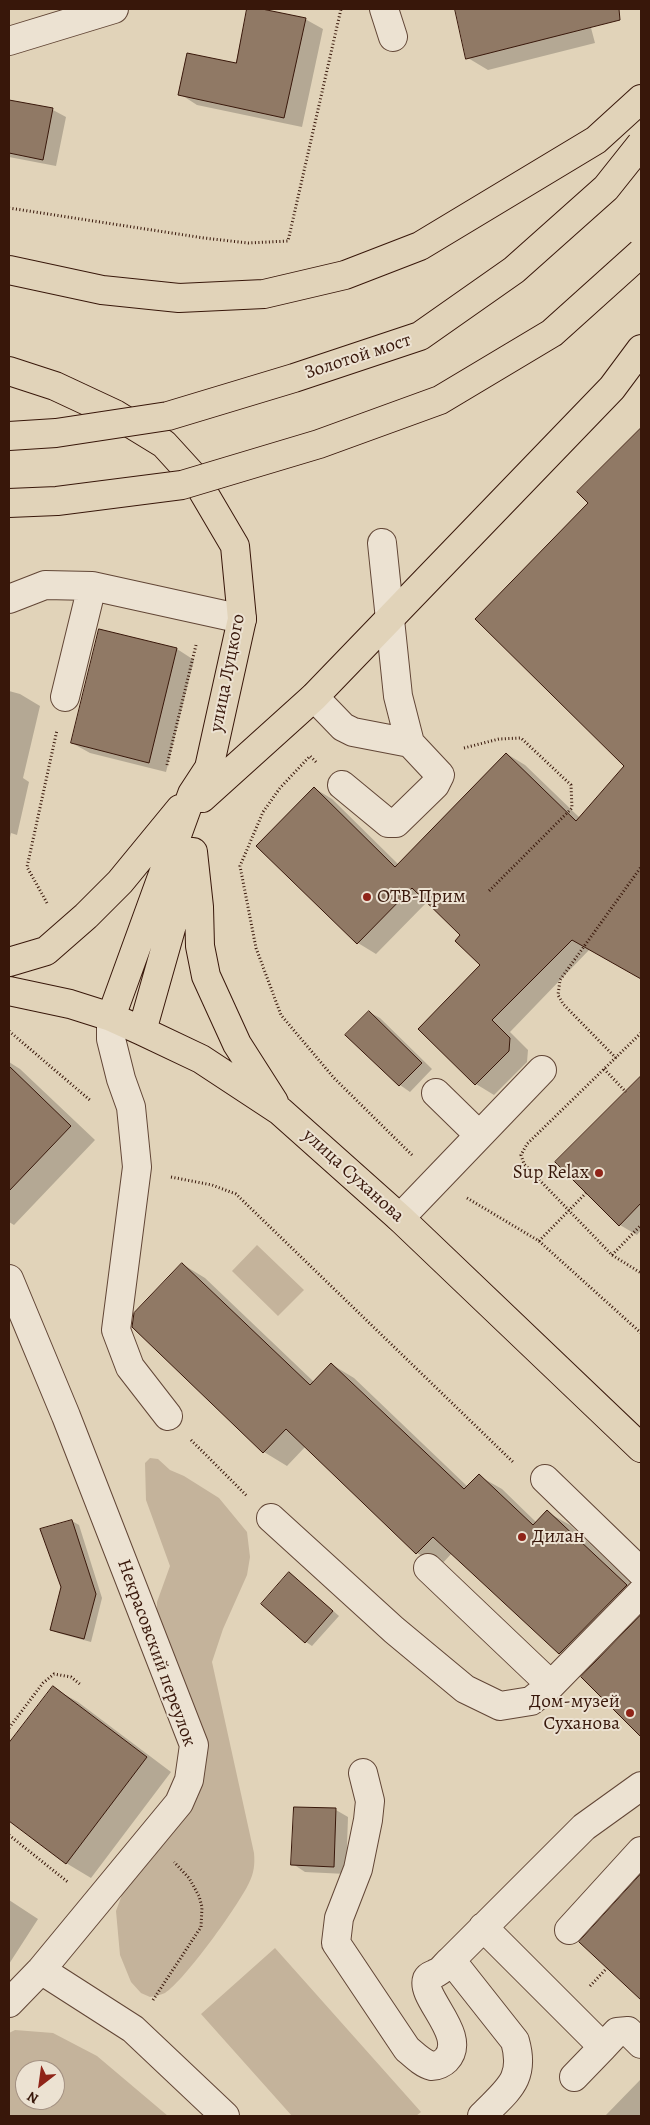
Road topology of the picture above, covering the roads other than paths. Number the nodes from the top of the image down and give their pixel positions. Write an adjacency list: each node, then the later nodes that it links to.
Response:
1 (37, 9): 5 (street)
2 (114, 9): 5 (street)
3 (384, 9): 4 (street)
4 (392, 37)
5 (18, 38)
6 (641, 99): 9 (main road)
7 (641, 144): 12 (main road, Золотой мост, bridge)
8 (641, 253): 13 (main road, bridge)
9 (9, 270)
10 (641, 349): 19 (main road)
11 (9, 371): 17 (main road, улица Луцкого)
12 (9, 436)
13 (9, 503)
14 (382, 543): 20 (street)
15 (92, 586): 16 (street); 17 (street); 18 (street)
16 (9, 599)
17 (242, 618): 22 (main road, улица Луцкого)
18 (64, 697)
19 (314, 697): 20 (street); 22 (main road)
20 (417, 751): 21 (street)
21 (342, 785)
22 (197, 796): 23 (main road); 24 (main road); 26 (main road, улица Луцкого)
23 (193, 852): 27 (main road); 30 (main road)
24 (9, 962)
25 (9, 991): 26 (main road, улица Суханова)
26 (111, 1017): 27 (main road, улица Суханова); 34 (street)
27 (142, 1031): 30 (main road, улица Суханова)
28 (542, 1070): 31 (street)
29 (436, 1093): 31 (street)
30 (280, 1111): 32 (main road, улица Суханова)
31 (479, 1135): 32 (street)
32 (400, 1218): 35 (main road, улица Суханова)
33 (9, 1279): 48 (street, Некрасовский переулок)
34 (168, 1416)
35 (641, 1448)
36 (545, 1479): 39 (street)
37 (270, 1518): 41 (street)
38 (428, 1568): 41 (street)
39 (641, 1572)
40 (641, 1593): 41 (street)
41 (551, 1685)
42 (363, 1773): 47 (street)
43 (641, 1786): 45 (street)
44 (641, 1851): 46 (street)
45 (483, 1927): 47 (street); 51 (street)
46 (569, 1930)
47 (451, 1960): 54 (street)
48 (41, 1970): 49 (street, Некрасовский переулок); 53 (street)
49 (9, 2003)
50 (641, 2044): 51 (street)
51 (603, 2047): 52 (street)
52 (574, 2076)
53 (225, 2116)
54 (482, 2116)

